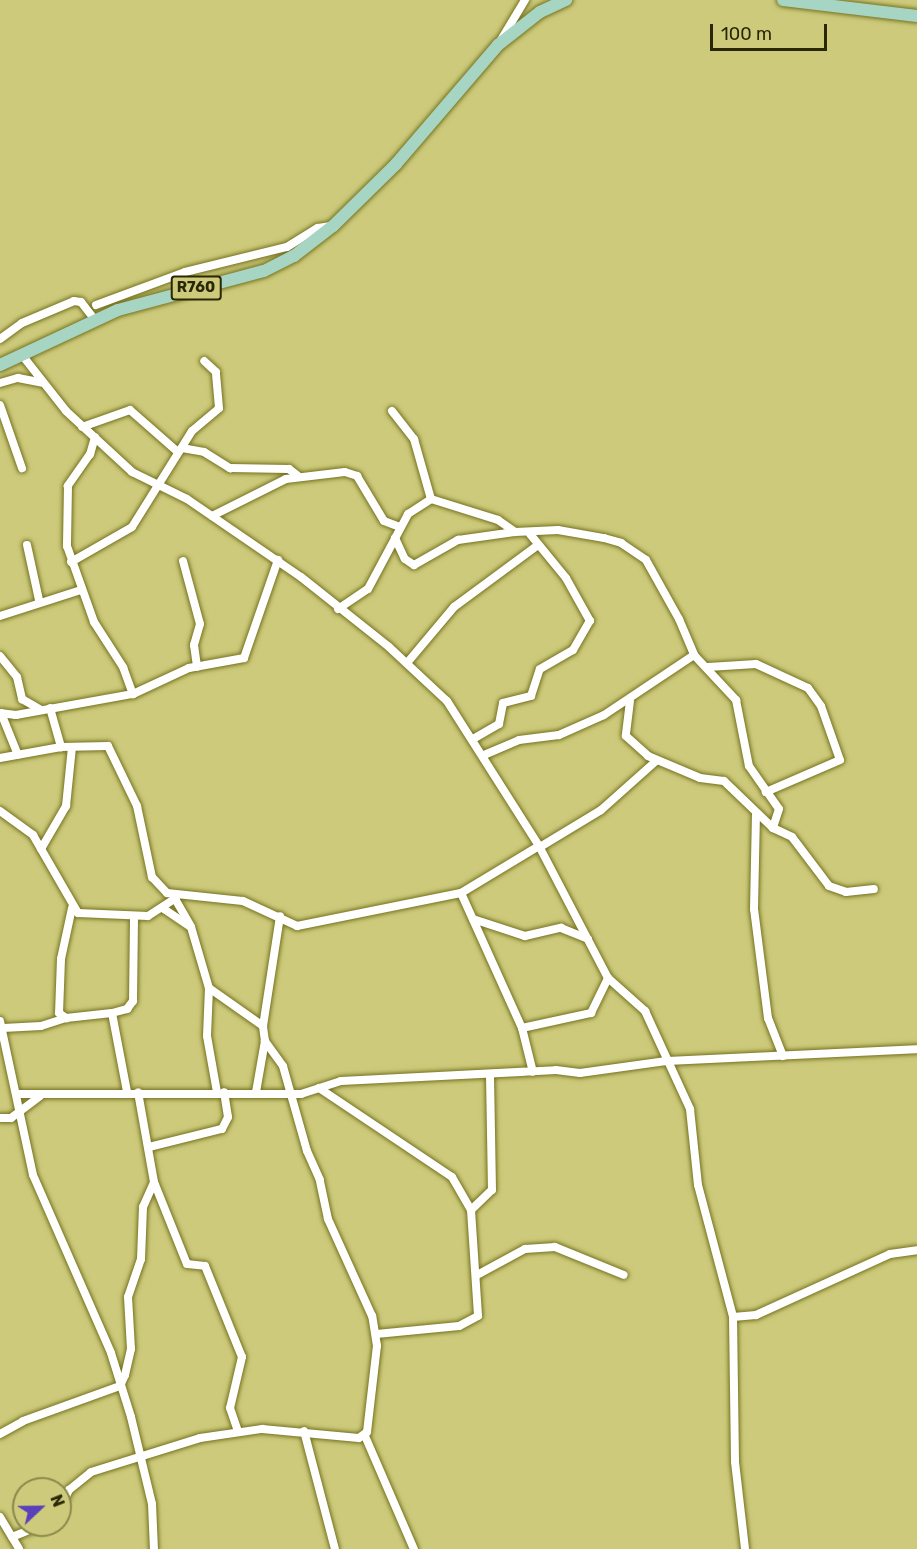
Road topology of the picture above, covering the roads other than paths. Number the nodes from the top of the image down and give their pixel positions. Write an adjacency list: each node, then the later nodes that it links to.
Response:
1 (525, 0): 6 (street)
2 (566, 0): 6 (main road)
3 (783, 0): 4 (main road)
4 (866, 5): 5 (main road)
5 (917, 16)
6 (498, 45): 7 (main road, R760)
7 (333, 226): 9 (street); 10 (main road, R760)
8 (81, 302): 9 (street); 10 (street); 11 (street)
9 (96, 305): 10 (street)
10 (92, 317): 12 (main road, R760)
11 (0, 339)
12 (22, 355): 14 (main road, R760); 16 (street)
13 (204, 361): 21 (street)
14 (0, 365)
15 (0, 383): 16 (street)
16 (44, 383): 19 (street)
17 (0, 405): 22 (street)
18 (392, 411): 25 (street)
19 (82, 427): 20 (street); 21 (street)
20 (95, 437): 24 (street); 34 (street)
21 (180, 450): 23 (street); 24 (street)
22 (22, 468)
23 (298, 476): 26 (street); 27 (street)
24 (156, 484): 26 (street); 34 (street)
25 (431, 499): 27 (street); 28 (street)
26 (212, 516): 33 (street)
27 (400, 527): 30 (street)
28 (515, 532): 29 (street); 30 (street)
29 (530, 534): 32 (street); 40 (street)
30 (395, 538): 38 (street)
31 (27, 545): 37 (street)
32 (538, 545): 42 (street); 52 (street)
33 (278, 560): 38 (street); 43 (street)
34 (71, 561): 36 (street)
35 (183, 561): 43 (street)
36 (81, 590): 37 (street); 45 (street)
37 (39, 600): 39 (street)
38 (338, 609): 42 (street)
39 (0, 616)
40 (694, 655): 44 (street); 46 (street)
41 (0, 656): 48 (street)
42 (407, 663): 52 (street)
43 (196, 667): 45 (street)
44 (708, 667): 59 (street); 59 (street)
45 (133, 694): 47 (street)
46 (630, 701): 56 (street); 58 (street)
47 (50, 708): 48 (street); 53 (street)
48 (39, 709): 50 (street)
49 (1, 713): 50 (street); 51 (street)
50 (16, 715): 51 (street)
51 (10, 731): 55 (street)
52 (473, 739): 56 (street)
53 (61, 747): 54 (street); 55 (street)
54 (72, 747): 64 (street); 66 (street)
55 (18, 754): 57 (street)
56 (484, 754): 63 (street)
57 (0, 758)
58 (656, 761): 61 (street); 63 (street)
59 (766, 792): 62 (street)
60 (0, 811): 64 (street)
61 (756, 813): 62 (street); 85 (street)
62 (773, 828): 65 (street)
63 (540, 846): 67 (street); 75 (street)
64 (41, 849): 69 (street)
65 (874, 889)
66 (167, 893): 68 (street); 71 (street)
67 (461, 893): 71 (street); 73 (street)
68 (176, 898): 70 (street); 74 (street)
69 (72, 908): 72 (street); 79 (street)
70 (164, 909): 72 (street); 74 (street)
71 (280, 916): 81 (street)
72 (134, 917): 78 (street)
73 (473, 919): 75 (street); 82 (street)
74 (191, 927): 77 (street)
75 (589, 941): 76 (street)
76 (608, 978): 82 (street); 86 (street)
77 (209, 988): 81 (street); 92 (street)
78 (112, 1013): 79 (street); 90 (street)
79 (58, 1017): 80 (street)
80 (1, 1025): 95 (street)
81 (262, 1026): 83 (street)
82 (522, 1028): 87 (street)
83 (265, 1041): 93 (street); 94 (street)
84 (917, 1049): 85 (street)
85 (783, 1056): 86 (street)
86 (666, 1061): 87 (street); 105 (street)
87 (533, 1072): 88 (street)
88 (490, 1074): 89 (street); 101 (street)
89 (319, 1088): 94 (street); 101 (street)
90 (127, 1092): 91 (street); 96 (street)
91 (138, 1092): 92 (street); 99 (street)
92 (220, 1092): 93 (street); 99 (street)
93 (256, 1092): 94 (street)
94 (291, 1092): 106 (street)
95 (18, 1094): 96 (street); 97 (street)
96 (40, 1096): 97 (street)
97 (20, 1108): 98 (street); 107 (street)
98 (0, 1118)
99 (149, 1147): 100 (street)
100 (154, 1182): 107 (street); 108 (street)
101 (471, 1210): 103 (street)
102 (917, 1250): 105 (street)
103 (477, 1275): 104 (street); 106 (street)
104 (624, 1275)
105 (733, 1317): 120 (street)
106 (376, 1334): 111 (street)
107 (120, 1386): 110 (street); 112 (street)
108 (238, 1431): 109 (street); 112 (street)
109 (304, 1431): 111 (street); 118 (street)
110 (0, 1434)
111 (365, 1436): 119 (street)
112 (142, 1456): 113 (street); 117 (street)
113 (72, 1488)
114 (0, 1517): 115 (street)
115 (12, 1538): 116 (street)
116 (19, 1549)
117 (154, 1549)
118 (335, 1549)
119 (414, 1549)
120 (745, 1549)

